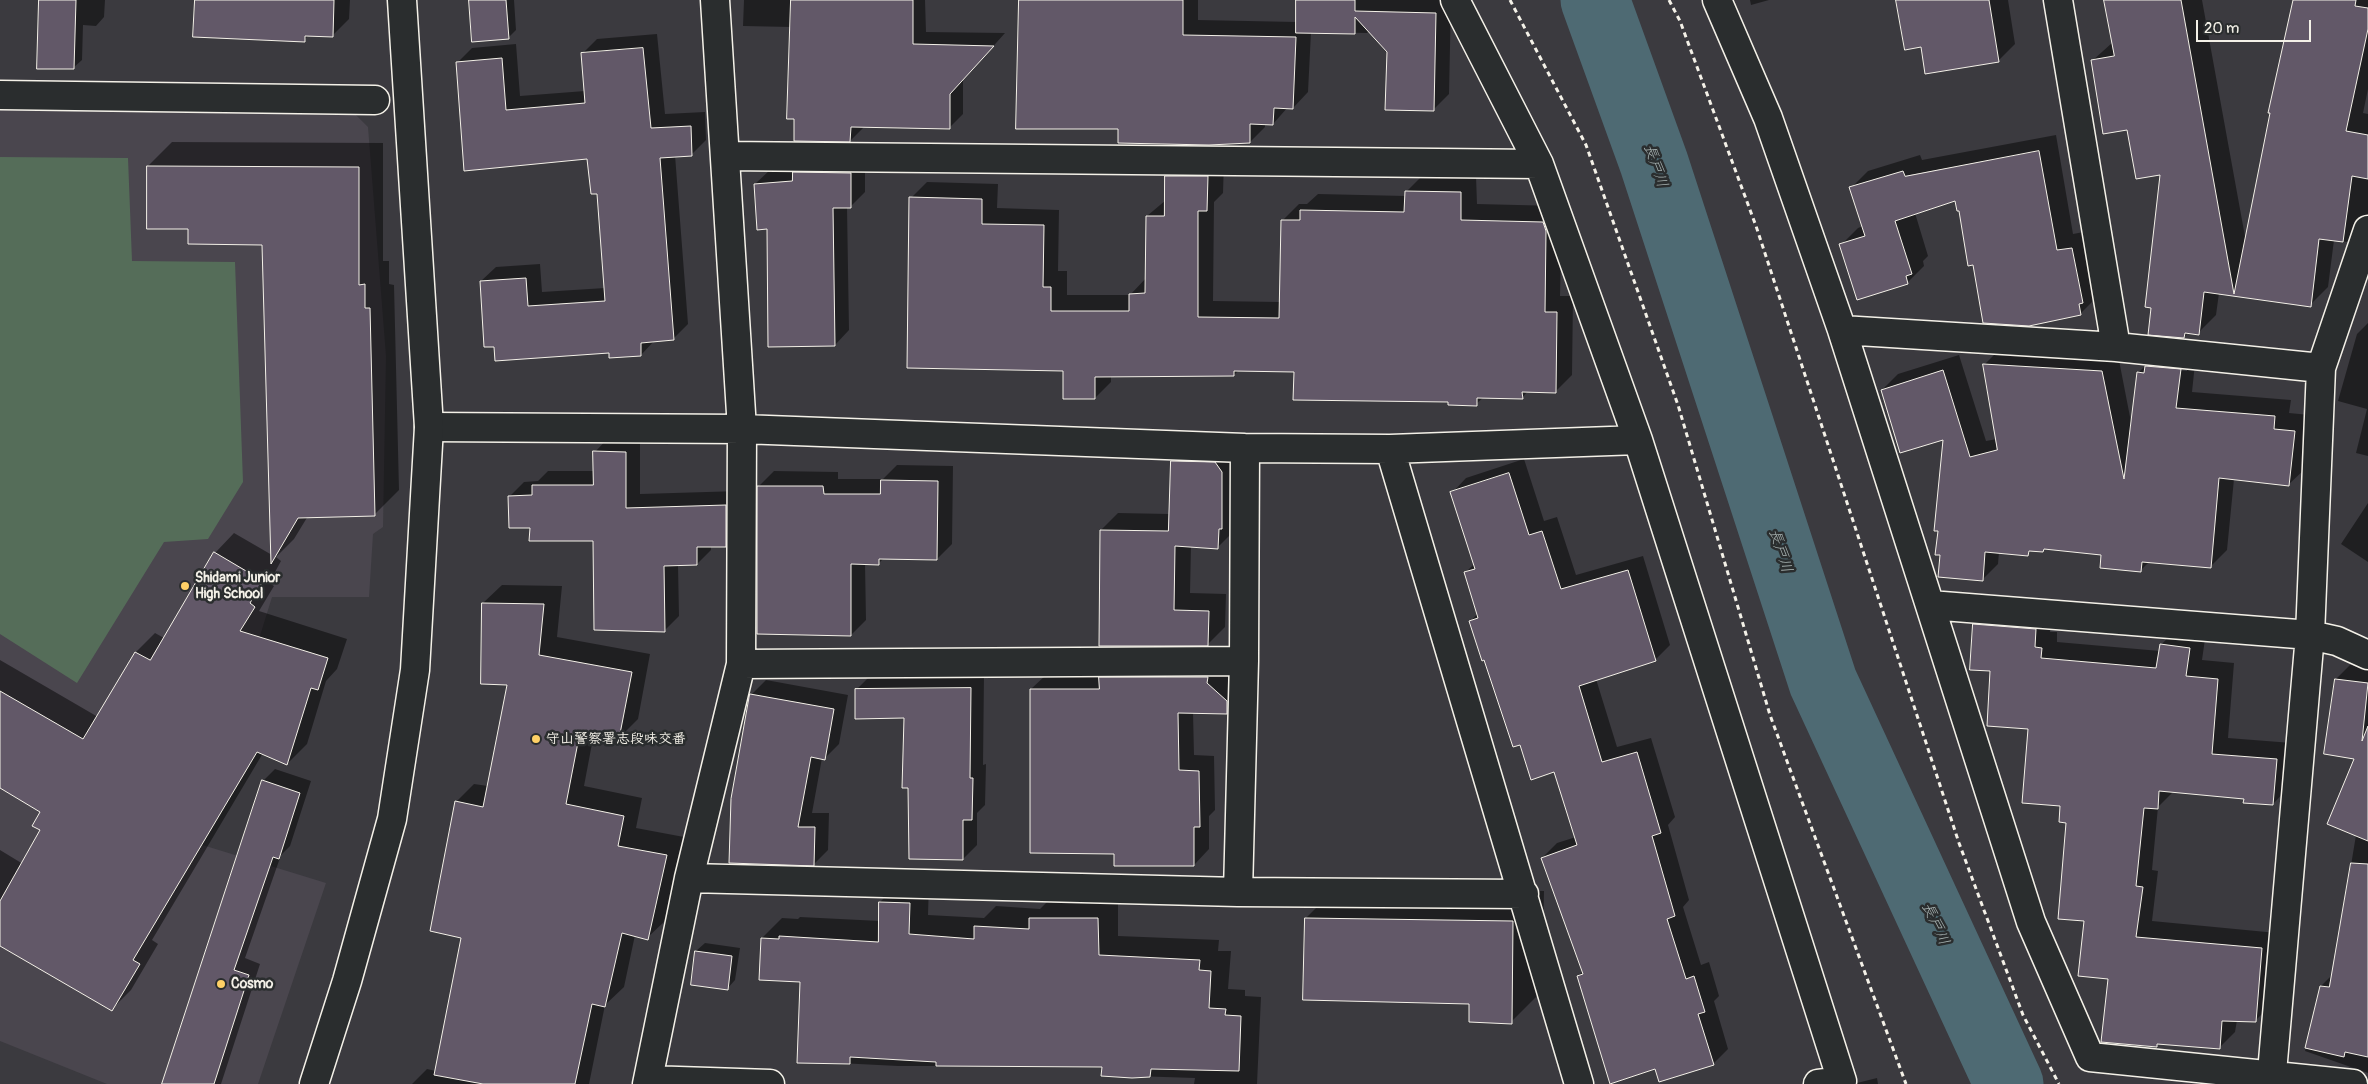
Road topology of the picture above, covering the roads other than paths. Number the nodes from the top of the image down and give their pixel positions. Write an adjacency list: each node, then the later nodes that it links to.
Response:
1 (402, 0): 14 (street)
2 (714, 0): 8 (street)
3 (1455, 0): 9 (street)
4 (1717, 0): 11 (street)
5 (2058, 0): 12 (street)
6 (0, 95): 7 (street)
7 (375, 100)
8 (725, 156): 9 (street); 15 (street)
9 (1539, 164): 16 (street)
10 (2368, 230): 13 (street)
11 (1842, 330): 12 (street); 19 (street)
12 (2116, 347): 13 (street)
13 (2321, 368): 20 (street)
14 (429, 427): 15 (street); 29 (street)
15 (742, 428): 17 (street); 23 (street)
16 (1638, 440): 18 (street); 32 (street)
17 (1244, 448): 18 (street); 22 (street)
18 (1390, 449): 26 (street)
19 (1930, 604): 20 (street); 27 (street)
20 (2310, 635): 21 (street); 27 (street)
21 (2368, 655)
22 (1244, 661): 23 (street); 25 (street)
23 (741, 664): 24 (street)
24 (689, 878): 25 (street); 28 (street)
25 (1238, 892): 26 (street)
26 (1524, 894): 31 (street)
27 (2271, 1079): 33 (street)
28 (648, 1082): 30 (street)
29 (314, 1084)
30 (770, 1084)
31 (1579, 1084)
32 (1818, 1084)
33 (2353, 1084)

